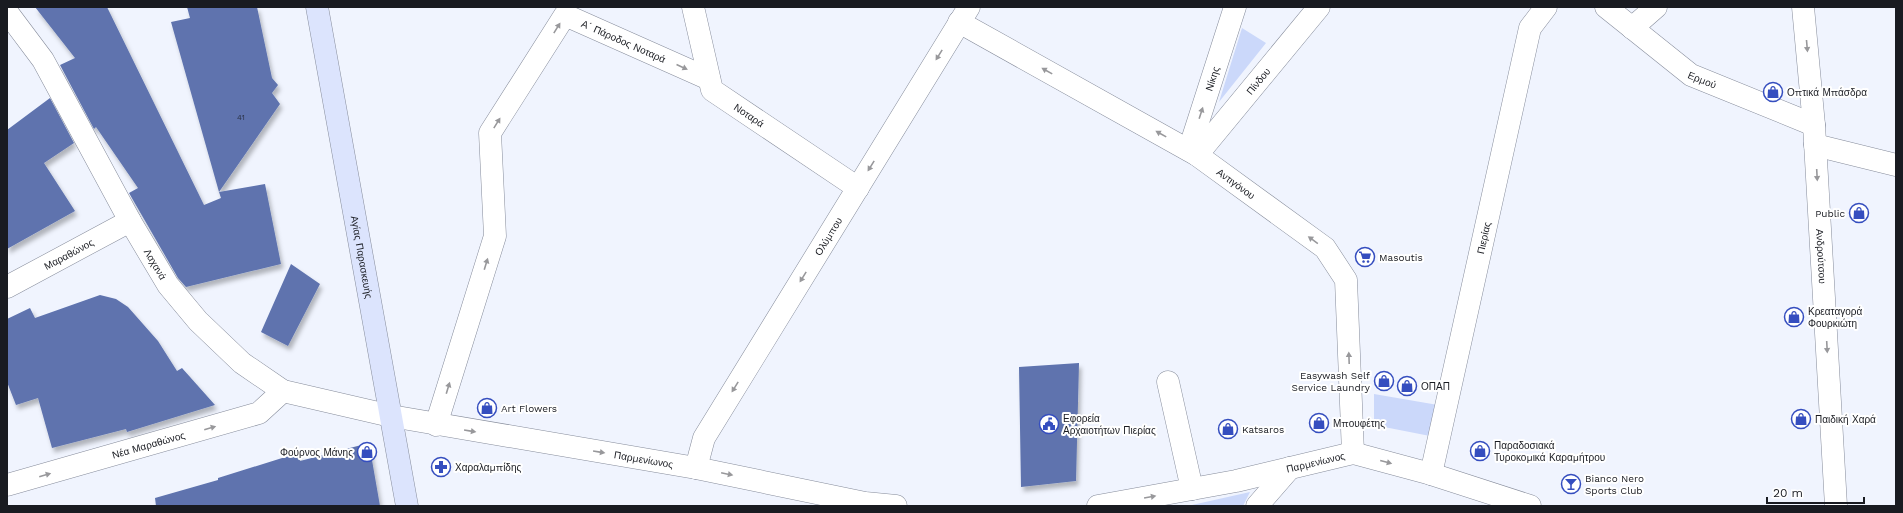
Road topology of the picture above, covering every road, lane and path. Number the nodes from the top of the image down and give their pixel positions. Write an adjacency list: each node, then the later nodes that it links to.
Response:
1 (317, 7): 21 (main road, Αγίας Παρασκευής)
2 (693, 7): 12 (street, Νοταρά)
3 (1235, 7): 14 (street, Νίκης, one-way to 3)
4 (1319, 7): 14 (street, Πίνδου)
5 (1546, 7): 26 (street, Πιερίας)
6 (1606, 7): 11 (street, Ερμού)
7 (1656, 7): 11 (street)
8 (1803, 7): 13 (street, Ανδρούτσου, one-way to 13)
9 (7, 12): 17 (street, Λαχανά)
10 (964, 15): 14 (street, Αντιγόνου, one-way to 10); 16 (street, Ολύμπου, one-way to 16)
11 (1632, 28): 13 (street, Ερμού)
12 (709, 79): 16 (street, Νοταρά); 22 (street, Α΄ Πάροδος Νοταρά, one-way to 12)
13 (1815, 135): 15 (street, Ερμού); 34 (street, Ανδρούτσου, one-way to 34)
14 (1193, 153): 23 (street, Αντιγόνου, one-way to 14)
15 (1896, 165)
16 (858, 188): 24 (street, Ολύμπου, one-way to 24)
17 (130, 221): 18 (street, Μαραθώνος); 20 (street, Λαχανά)
18 (7, 287)
19 (1168, 382): 28 (street)
20 (283, 391): 21 (street, Λαχανά); 27 (street, Νέα Μαραθώνος, one-way to 20)
21 (391, 416): 22 (street, Παρμενίωνος); 29 (main road, Αγίας Παρασκευής)
22 (436, 425): 24 (street, Παρμενίωνος, one-way to 24)
23 (1353, 453): 25 (street, Παρμενίωνος); 26 (street, Παρμενίωνος, one-way to 26)
24 (696, 468): 30 (street, Παρμενίωνος, one-way to 30)
25 (1290, 468): 28 (street, Παρμενίωνος); 32 (street)
26 (1431, 474): 33 (street, Παρμενίωνος)
27 (7, 485)
28 (1192, 489): 31 (street, Παρμενίωνος, one-way to 28)
29 (407, 506)
30 (896, 506)
31 (1098, 506)
32 (1257, 506)
33 (1530, 506)
34 (1836, 506)

